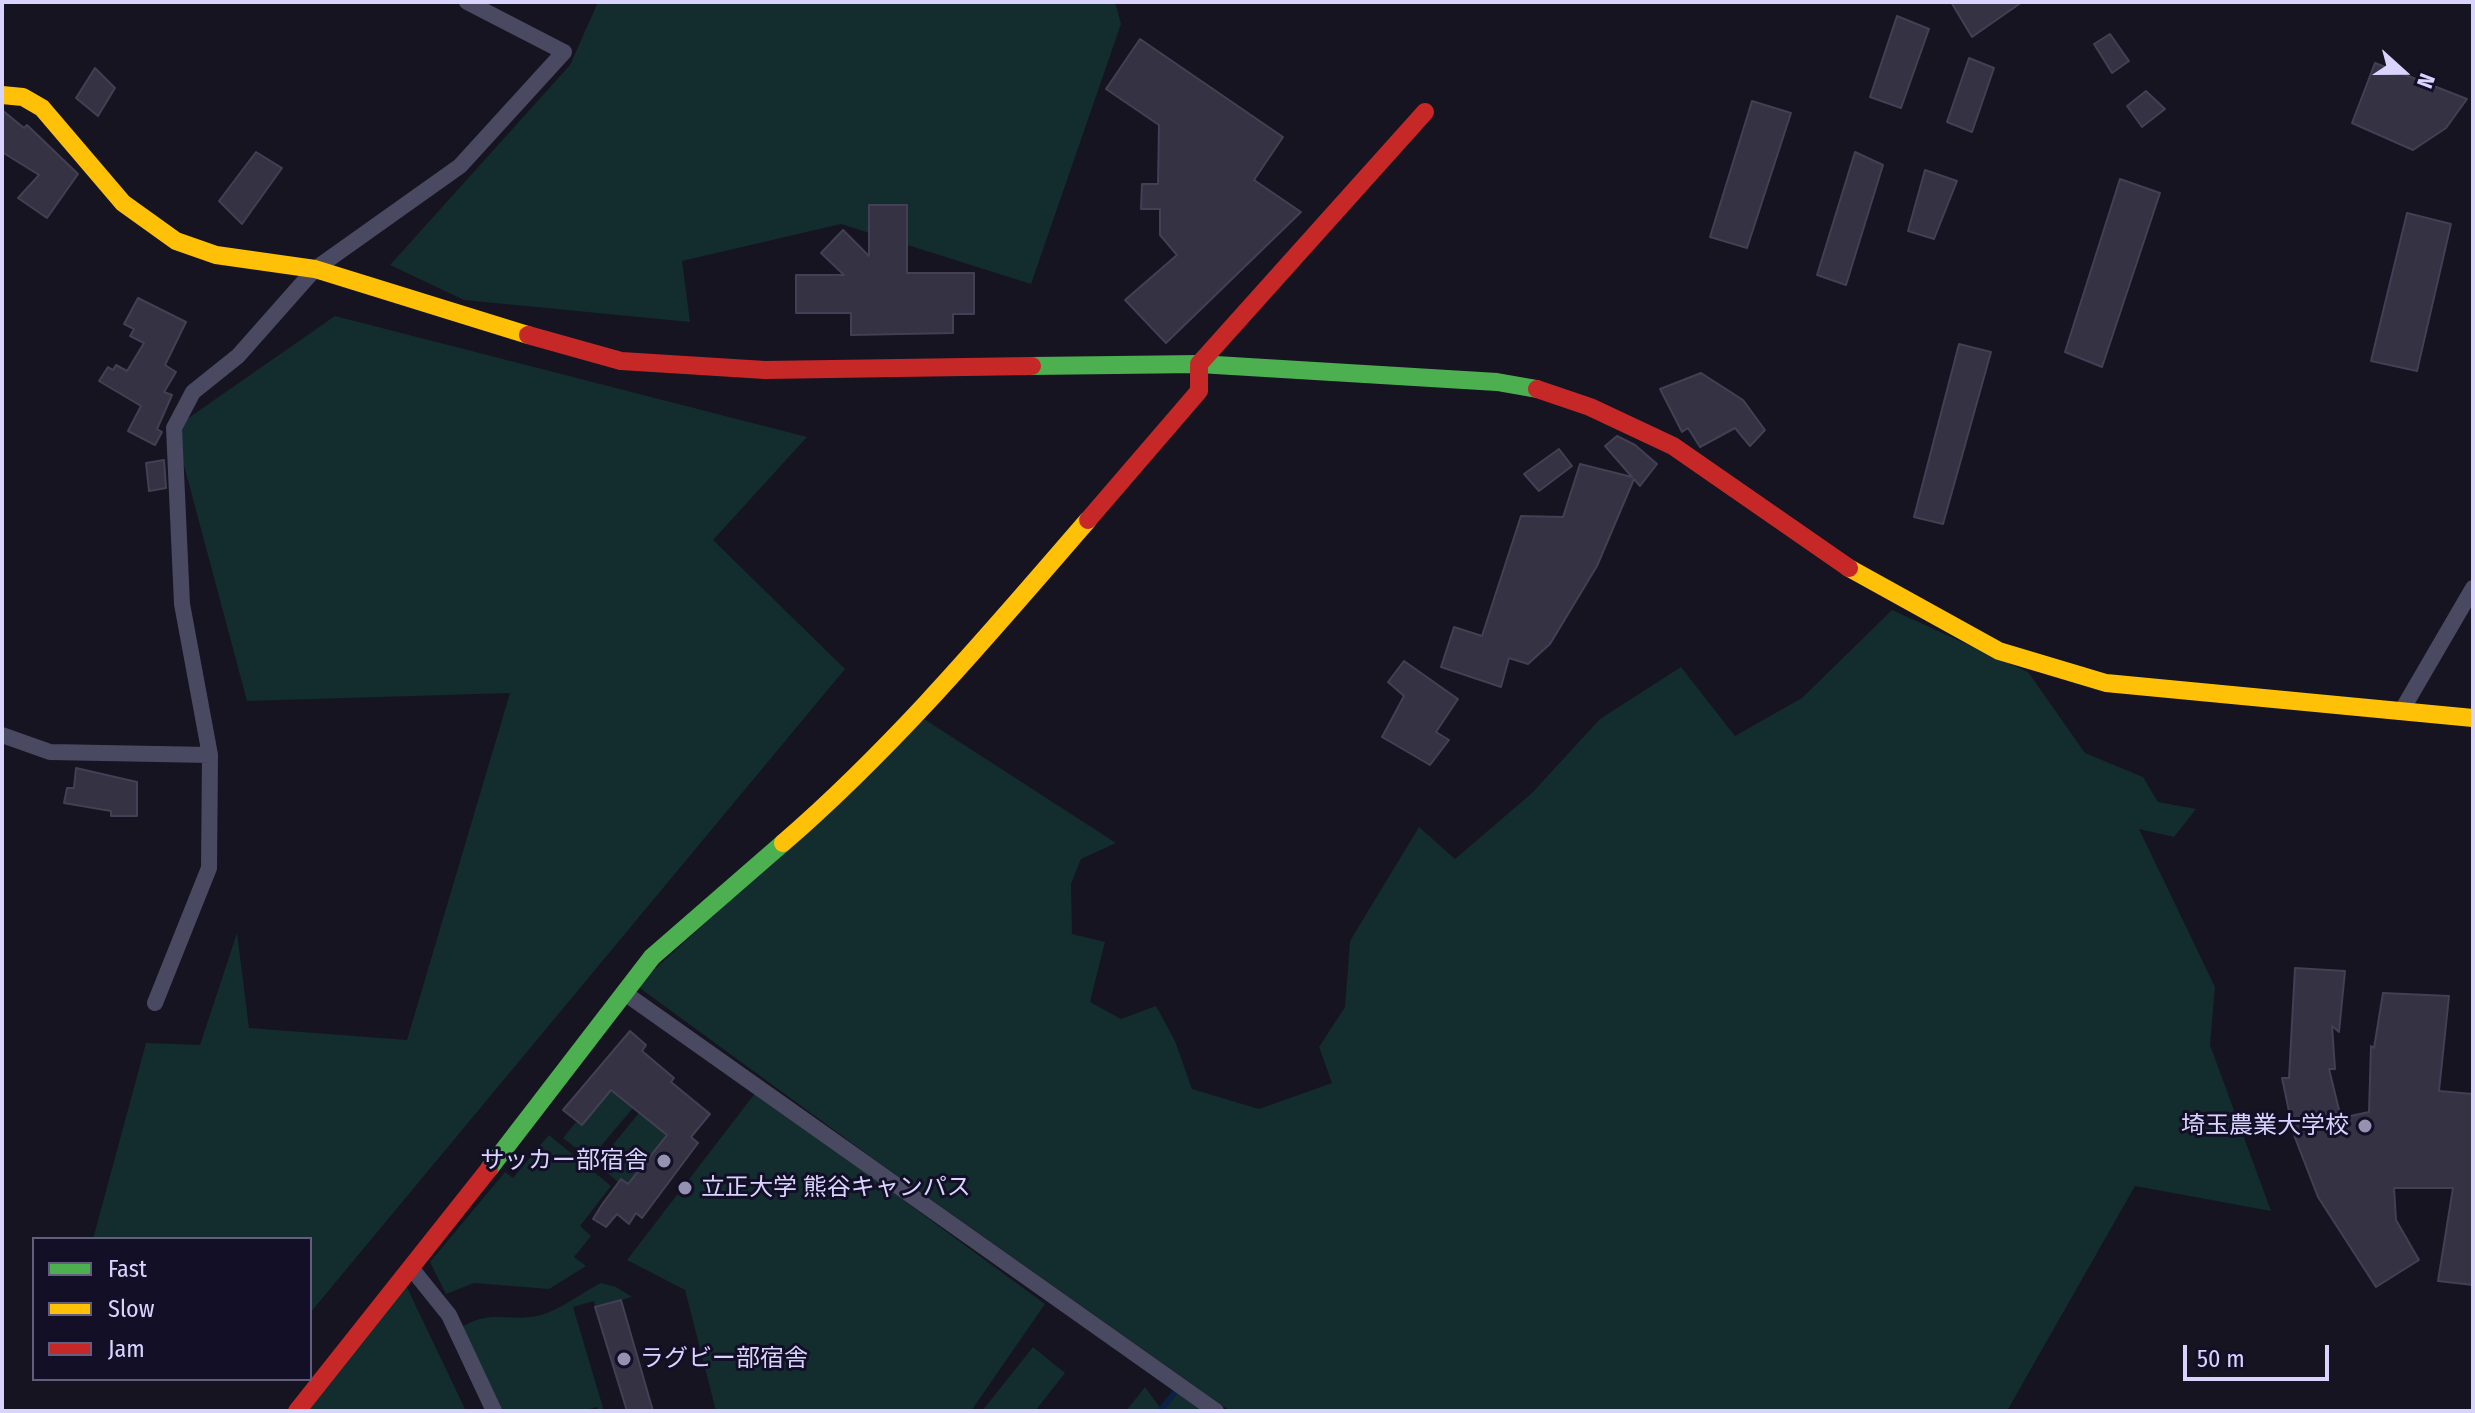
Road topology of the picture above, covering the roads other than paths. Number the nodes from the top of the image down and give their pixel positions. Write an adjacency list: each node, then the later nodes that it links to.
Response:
1 (467, 2): 4 (street)
2 (2, 95): 4 (street)
3 (1425, 112): 5 (street)
4 (315, 269): 5 (street); 10 (street)
5 (1199, 364): 7 (street); 11 (street)
6 (2473, 588): 7 (street)
7 (2402, 710): 8 (street)
8 (2473, 718)
9 (2, 735): 10 (street)
10 (210, 755): 12 (street)
11 (626, 994): 13 (street); 16 (street)
12 (155, 1003)
13 (412, 1269): 14 (street); 15 (street)
14 (297, 1411)
15 (494, 1411)
16 (1216, 1411)

